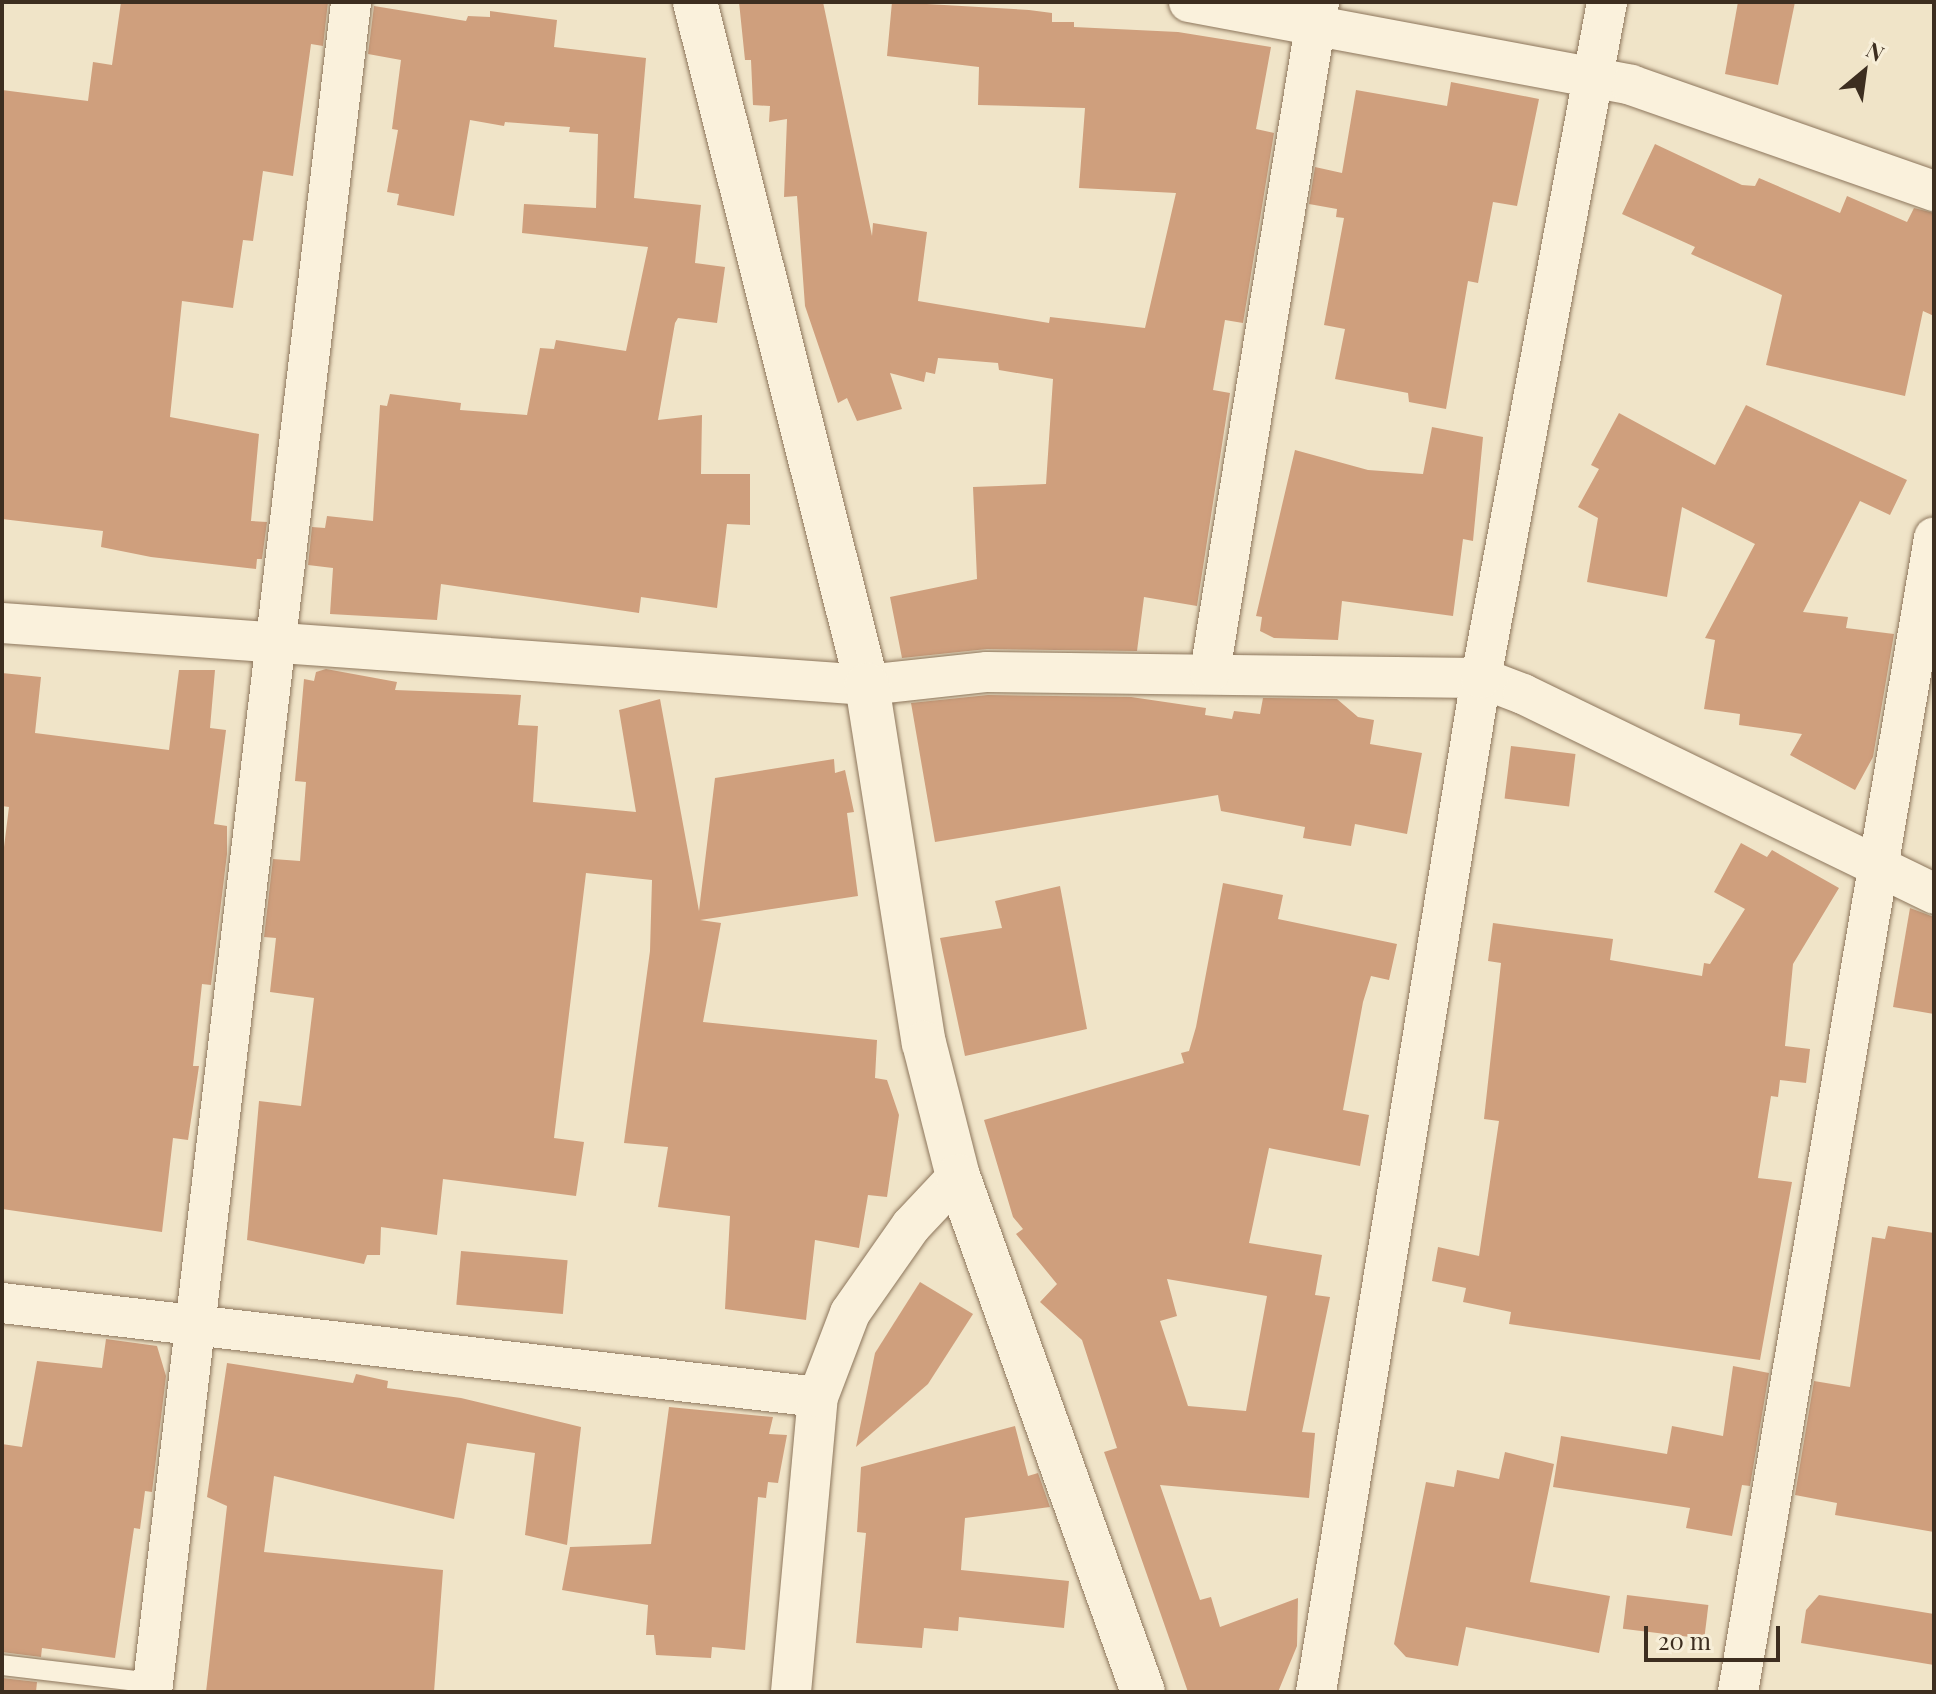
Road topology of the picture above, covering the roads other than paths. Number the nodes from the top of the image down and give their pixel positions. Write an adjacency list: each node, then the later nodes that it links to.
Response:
1 (351, 2): 10 (street)
2 (695, 2): 13 (street)
3 (1189, 2): 5 (street)
4 (1607, 2): 6 (street)
5 (1317, 13): 6 (street); 11 (street)
6 (1595, 77): 7 (street); 12 (street)
7 (1934, 191)
8 (1934, 538): 14 (street)
9 (2, 623): 10 (street)
10 (279, 643): 13 (street); 18 (street)
11 (1210, 672): 12 (street); 13 (street)
12 (1481, 678): 14 (street); 24 (street)
13 (867, 685): 16 (street)
14 (1877, 865): 15 (street); 25 (street)
15 (1934, 894)
16 (958, 1176): 19 (street); 23 (street)
17 (2, 1303): 18 (street)
18 (195, 1325): 19 (street); 21 (street)
19 (818, 1397): 22 (street)
20 (2, 1665): 21 (lane)
21 (152, 1687)
22 (791, 1692)
23 (1143, 1692)
24 (1316, 1692)
25 (1738, 1692)

